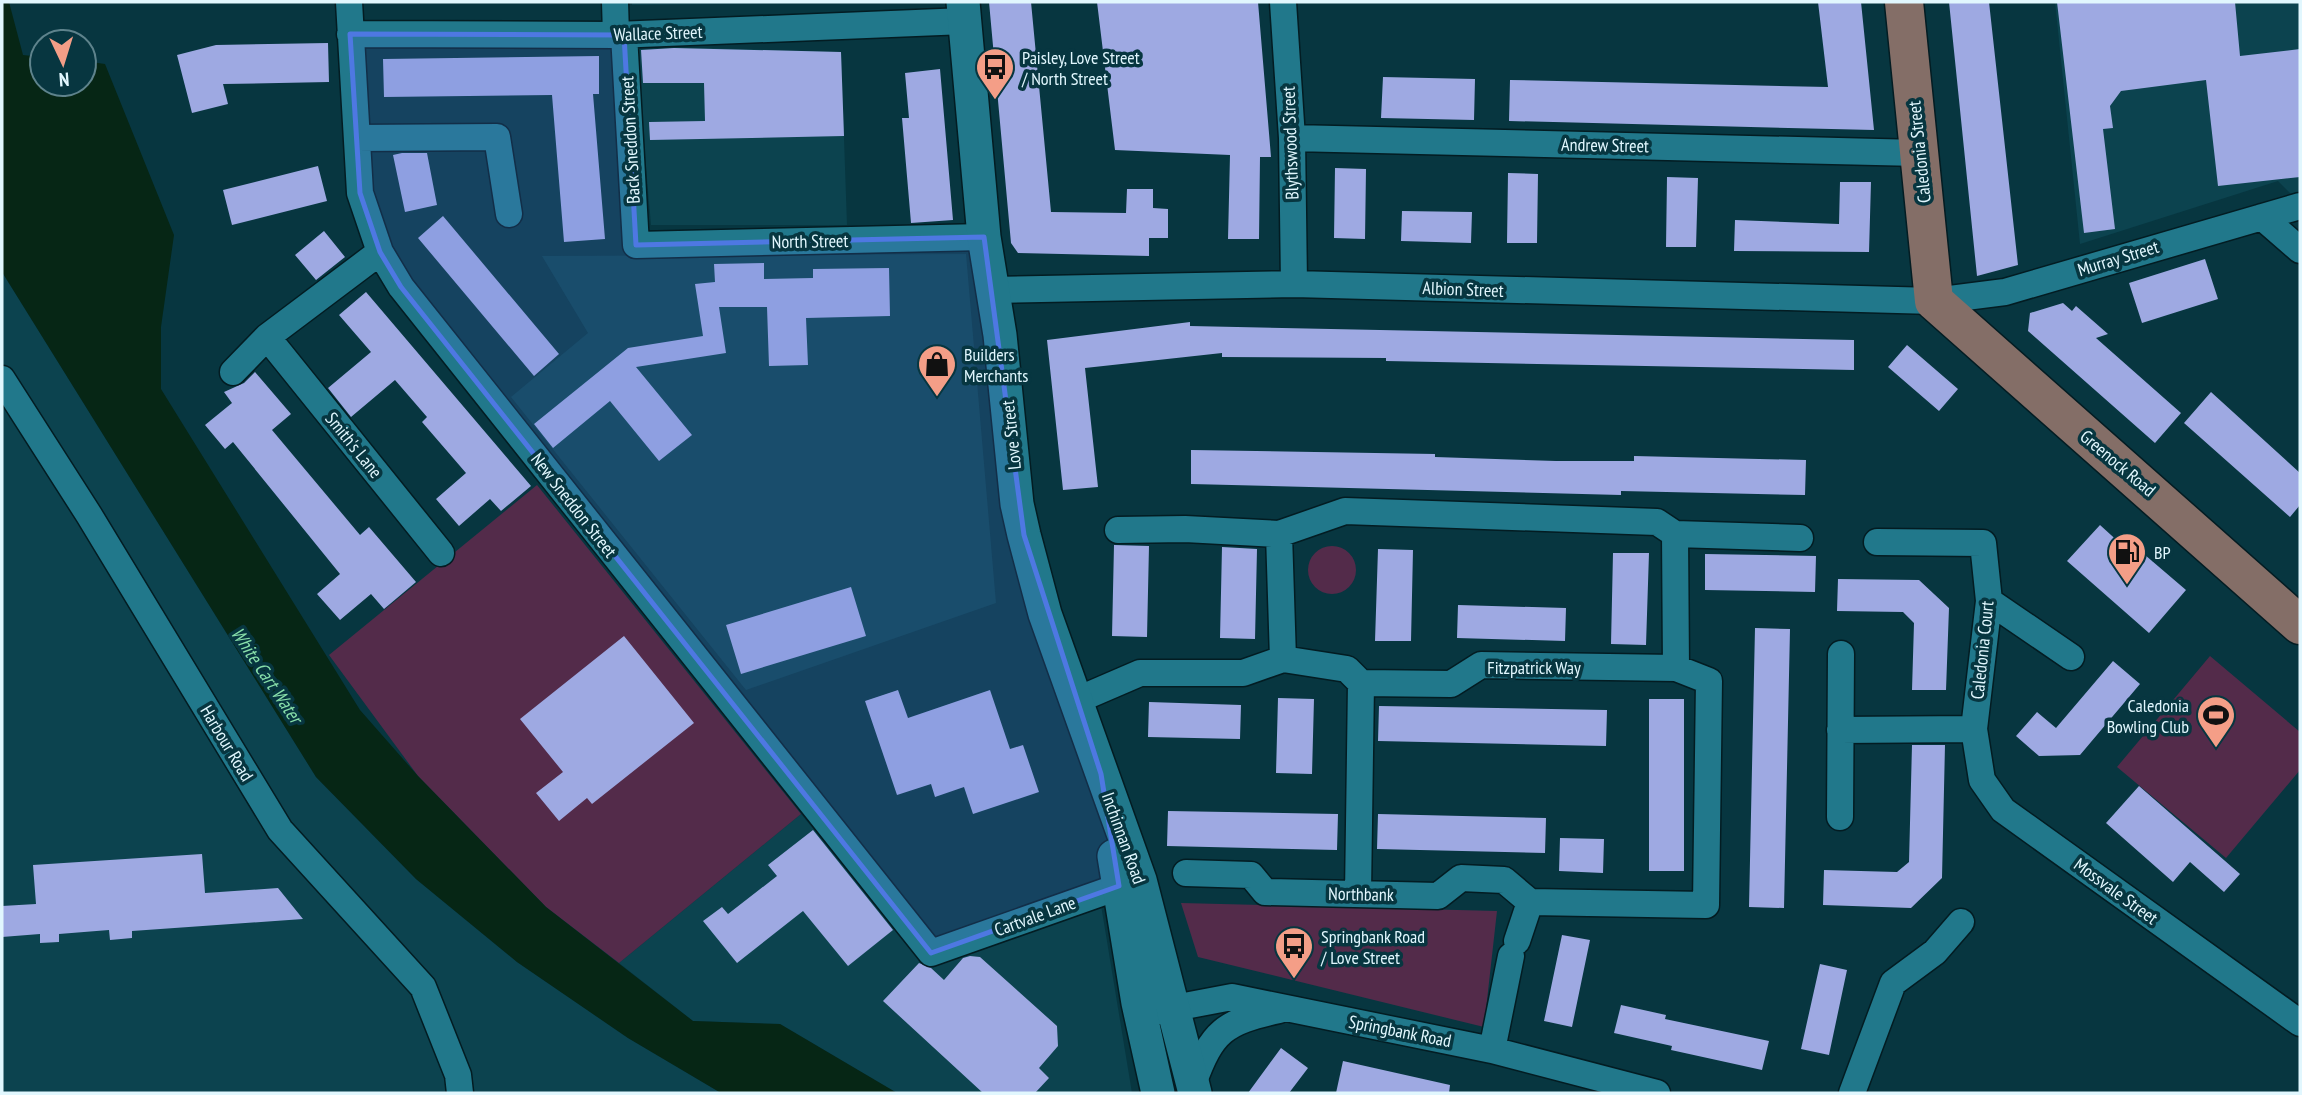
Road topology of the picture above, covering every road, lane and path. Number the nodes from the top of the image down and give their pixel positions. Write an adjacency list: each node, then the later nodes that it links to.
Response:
1 (349, 2): 6 (street, New Sneddon Street)
2 (615, 2): 7 (street, Back Sneddon Street)
3 (1283, 2): 9 (street, Blythswood Street)
4 (1904, 2): 10 (main road, Caledonia Street)
5 (964, 12): 7 (street, Wallace Street); 14 (street, Love Street)
6 (350, 34): 7 (street, Wallace Street); 8 (street, New Sneddon Street)
7 (620, 35): 15 (street, Back Sneddon Street)
8 (357, 138): 12 (street); 17 (street, New Sneddon Street)
9 (1292, 138): 10 (street, Andrew Street); 18 (street, Blythswood Street)
10 (1919, 153): 20 (main road, Caledonia Street)
11 (2300, 206): 13 (street, Murray Street)
12 (509, 214)
13 (2262, 217): 16 (street); 20 (street, Murray Street)
14 (984, 237): 15 (street, North Street); 19 (street, Love Street)
15 (636, 245)
16 (2300, 250)
17 (380, 252): 21 (street); 47 (street, New Sneddon Street)
18 (1294, 284): 19 (street, Albion Street); 20 (street, Albion Street)
19 (992, 290): 37 (street, Love Street)
20 (1934, 301): 31 (main road, Greenock Road)
21 (267, 337): 22 (street); 29 (street, Smith's Lane)
22 (233, 372)
23 (2, 379): 54 (street, Harbour Road)
24 (1118, 530): 25 (street)
25 (1279, 534): 26 (street); 34 (street)
26 (1675, 534): 27 (street); 35 (street)
27 (1800, 538)
28 (1877, 542): 30 (street, Caledonia Court)
29 (441, 553)
30 (1989, 601): 33 (street); 38 (street, Caledonia Court)
31 (2300, 625)
32 (1841, 654): 39 (street)
33 (2071, 657)
34 (1283, 659): 36 (street, Fitzpatrick Way); 37 (street, Fitzpatrick Way)
35 (1676, 668): 36 (street, Fitzpatrick Way); 45 (street)
36 (1361, 683): 44 (street)
37 (1075, 701): 40 (street, Love Street)
38 (1974, 729): 39 (street); 51 (street, Mossvale Street)
39 (1840, 730): 41 (street)
40 (1101, 774): 43 (street, Inchinnan Road)
41 (1840, 817)
42 (1186, 873): 44 (street, Northbank)
43 (1129, 883): 47 (street, Cartvale Lane); 48 (street, Inchinnan Road); 50 (street, Inchinnan Road)
44 (1358, 894): 45 (street, Northbank)
45 (1530, 902): 52 (street)
46 (1961, 922): 57 (street)
47 (931, 953)
48 (1173, 1007): 49 (street, Springbank Road); 50 (street, Springbank Road); 53 (street, Inchinnan Road)
49 (1287, 1008): 52 (street, Springbank Road); 53 (street)
50 (1141, 1015): 55 (street, Inchinnan Road)
51 (2300, 1023)
52 (1492, 1049): 56 (street, Springbank Road)
53 (1194, 1089)
54 (460, 1093)
55 (1158, 1093)
56 (1657, 1093)
57 (1852, 1093)

